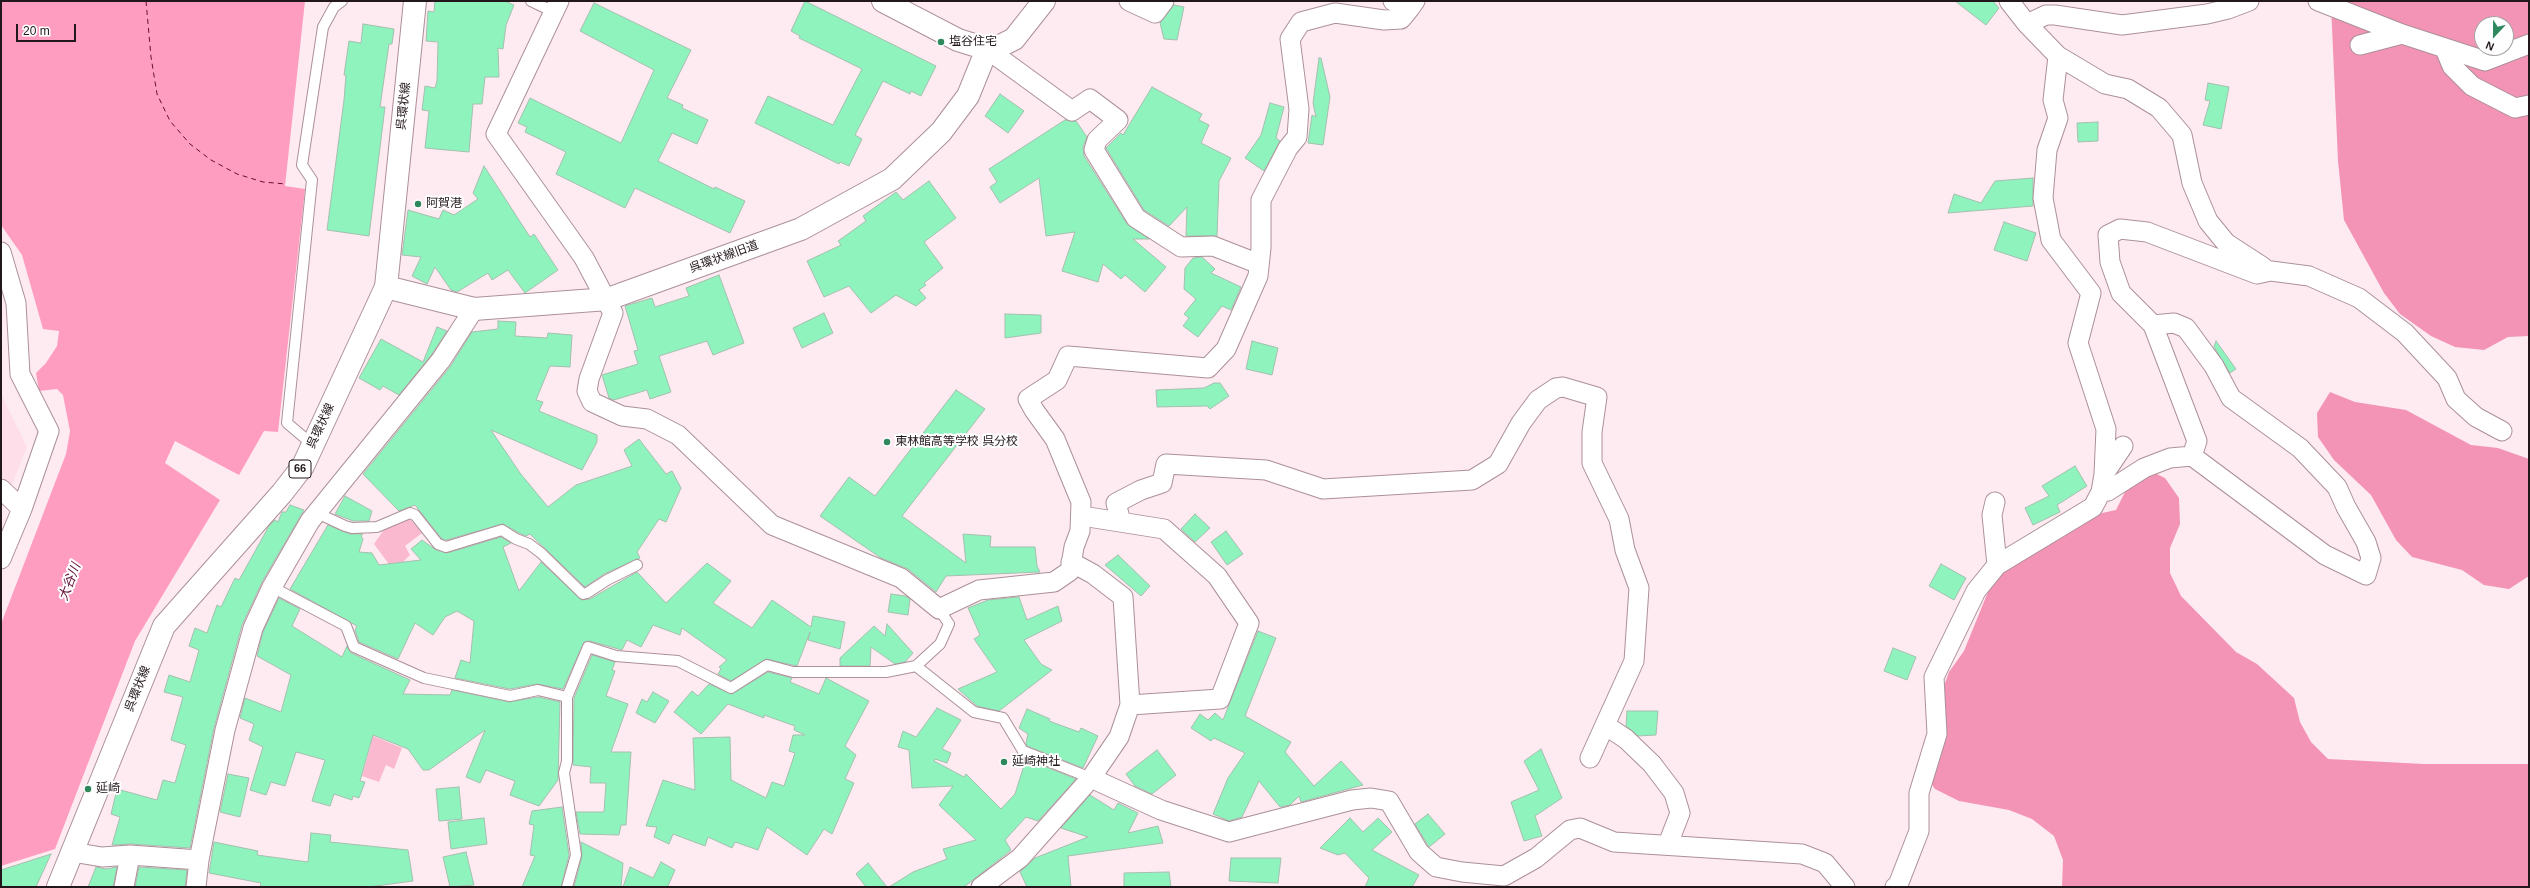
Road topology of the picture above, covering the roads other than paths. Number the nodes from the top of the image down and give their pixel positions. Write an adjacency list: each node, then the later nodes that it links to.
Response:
1 (342, 1): 30 (lane)
2 (415, 1): 25 (main road, 呉環状線 / 66)
3 (531, 1): 13 (lane)
4 (883, 1): 18 (main road)
5 (1044, 1): 18 (main road)
6 (1130, 1): 7 (street)
7 (1164, 1)
8 (1393, 1): 12 (street)
9 (2009, 1): 14 (street)
10 (2249, 1): 14 (street)
11 (2318, 1): 15 (street)
12 (1413, 5): 23 (street)
13 (557, 6): 26 (street)
14 (2027, 24): 20 (street)
15 (2402, 34): 17 (street); 19 (street)
16 (2529, 44): 19 (street)
17 (2360, 45)
18 (987, 49): 23 (street); 26 (main road, 呉環状線旧道)
19 (2445, 49): 21 (street)
20 (2058, 56): 24 (street); 33 (street)
21 (2529, 105)
22 (1, 252): 36 (street)
23 (1259, 264): 38 (street)
24 (2272, 271): 28 (street); 29 (street)
25 (386, 287): 27 (main road, 呉環状線旧道); 30 (main road, 呉環状線 / 66)
26 (608, 299): 27 (main road, 呉環状線旧道); 45 (street)
27 (474, 309): 37 (street)
28 (2153, 325): 32 (street); 32 (street)
29 (2502, 432)
30 (312, 445): 53 (main road, 呉環状線 / 66)
31 (2123, 446): 33 (street)
32 (2192, 456): 33 (street)
33 (2103, 483): 43 (street)
34 (1, 488): 36 (street)
35 (1995, 502): 43 (street)
36 (22, 509): 40 (street)
37 (317, 513): 42 (lane); 44 (street)
38 (1082, 516): 39 (street); 41 (street)
39 (1121, 522): 48 (street); 49 (street)
40 (1, 559)
41 (1071, 562): 45 (street); 48 (street)
42 (637, 565)
43 (1997, 565): 63 (street)
44 (272, 587): 47 (lane); 55 (street)
45 (939, 609): 46 (lane)
46 (916, 666): 47 (lane); 51 (lane)
47 (567, 697): 60 (lane)
48 (1130, 705): 51 (street)
49 (1605, 725): 50 (street); 52 (street)
50 (1590, 758)
51 (1091, 778): 56 (street); 61 (street)
52 (1668, 844): 56 (street); 62 (street)
53 (72, 852): 54 (street); 57 (main road, 呉環状線 / 66)
54 (130, 855): 55 (street); 58 (street)
55 (199, 860): 59 (street)
56 (1465, 880)
57 (58, 887)
58 (124, 887)
59 (196, 887)
60 (567, 887)
61 (981, 887)
62 (1845, 887)
63 (1895, 887)

